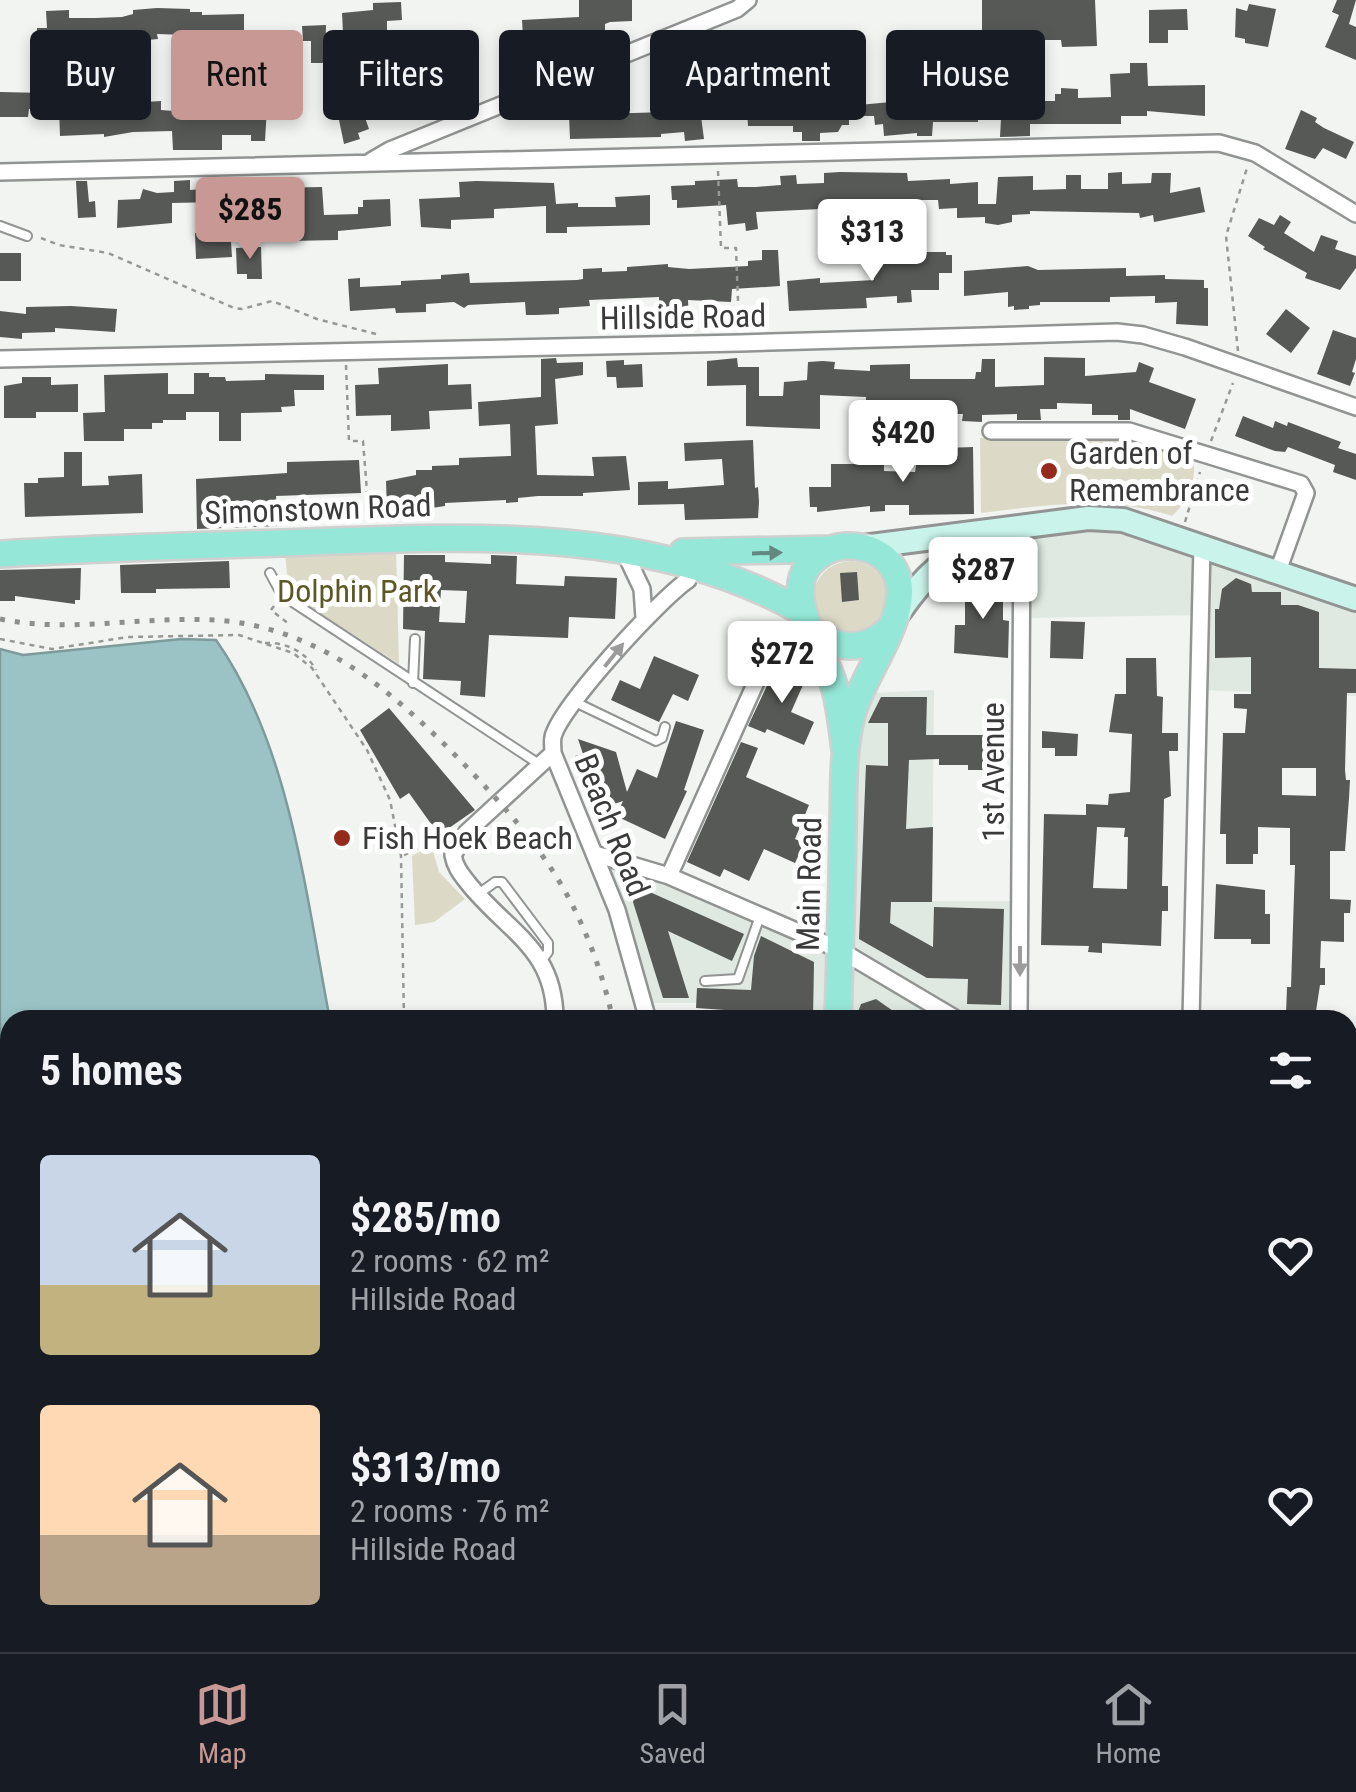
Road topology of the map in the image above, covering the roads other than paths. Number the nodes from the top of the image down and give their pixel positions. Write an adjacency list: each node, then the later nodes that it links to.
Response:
1 (748, 0): 2 (street)
2 (367, 164): 3 (street); 4 (street)
3 (0, 172)
4 (1356, 214)
5 (0, 226): 6 (lane)
6 (27, 236)
7 (0, 358): 8 (street, Hillside Road)
8 (1356, 407)
9 (991, 431): 17 (street)
10 (1022, 525): 11 (main road); 12 (main road); 23 (main road); 44 (street, 1st Avenue, one-way to 44)
11 (1202, 546): 16 (main road); 21 (street)
12 (863, 547): 13 (main road); 23 (main road)
13 (831, 549): 14 (main road, Simonstown Road, one-way to 13); 24 (main road)
14 (630, 550): 15 (main road, Simonstown Road); 22 (street); 24 (main road, Simonstown Road)
15 (0, 554)
16 (1235, 557): 17 (main road); 21 (street)
17 (1278, 572): 20 (main road)
18 (270, 574): 27 (lane, Beach Road)
19 (688, 580): 22 (street, Beach Road)
20 (1356, 598)
21 (1199, 600): 45 (street)
22 (644, 618): 28 (street, Beach Road, one-way to 22)
23 (896, 618): 24 (main road); 30 (main road, Main Road)
24 (807, 622): 30 (main road, Main Road)
25 (778, 634): 34 (street)
26 (416, 639): 27 (lane)
27 (413, 683): 32 (lane, Beach Road)
28 (575, 702): 29 (lane); 31 (street, Beach Road)
29 (665, 726)
30 (845, 750): 37 (main road, Main Road)
31 (553, 752): 32 (street); 33 (street, Beach Road)
32 (539, 764): 35 (street)
33 (595, 854): 34 (street); 41 (street, Beach Road)
34 (669, 876): 36 (street)
35 (478, 895): 38 (street); 38 (lane)
36 (760, 916): 37 (street); 39 (lane)
37 (840, 950): 42 (main road, Main Road); 43 (street)
38 (542, 960): 40 (street)
39 (705, 980)
40 (555, 1010)
41 (645, 1010)
42 (838, 1010)
43 (941, 1010)
44 (1019, 1010)
45 (1191, 1010)

